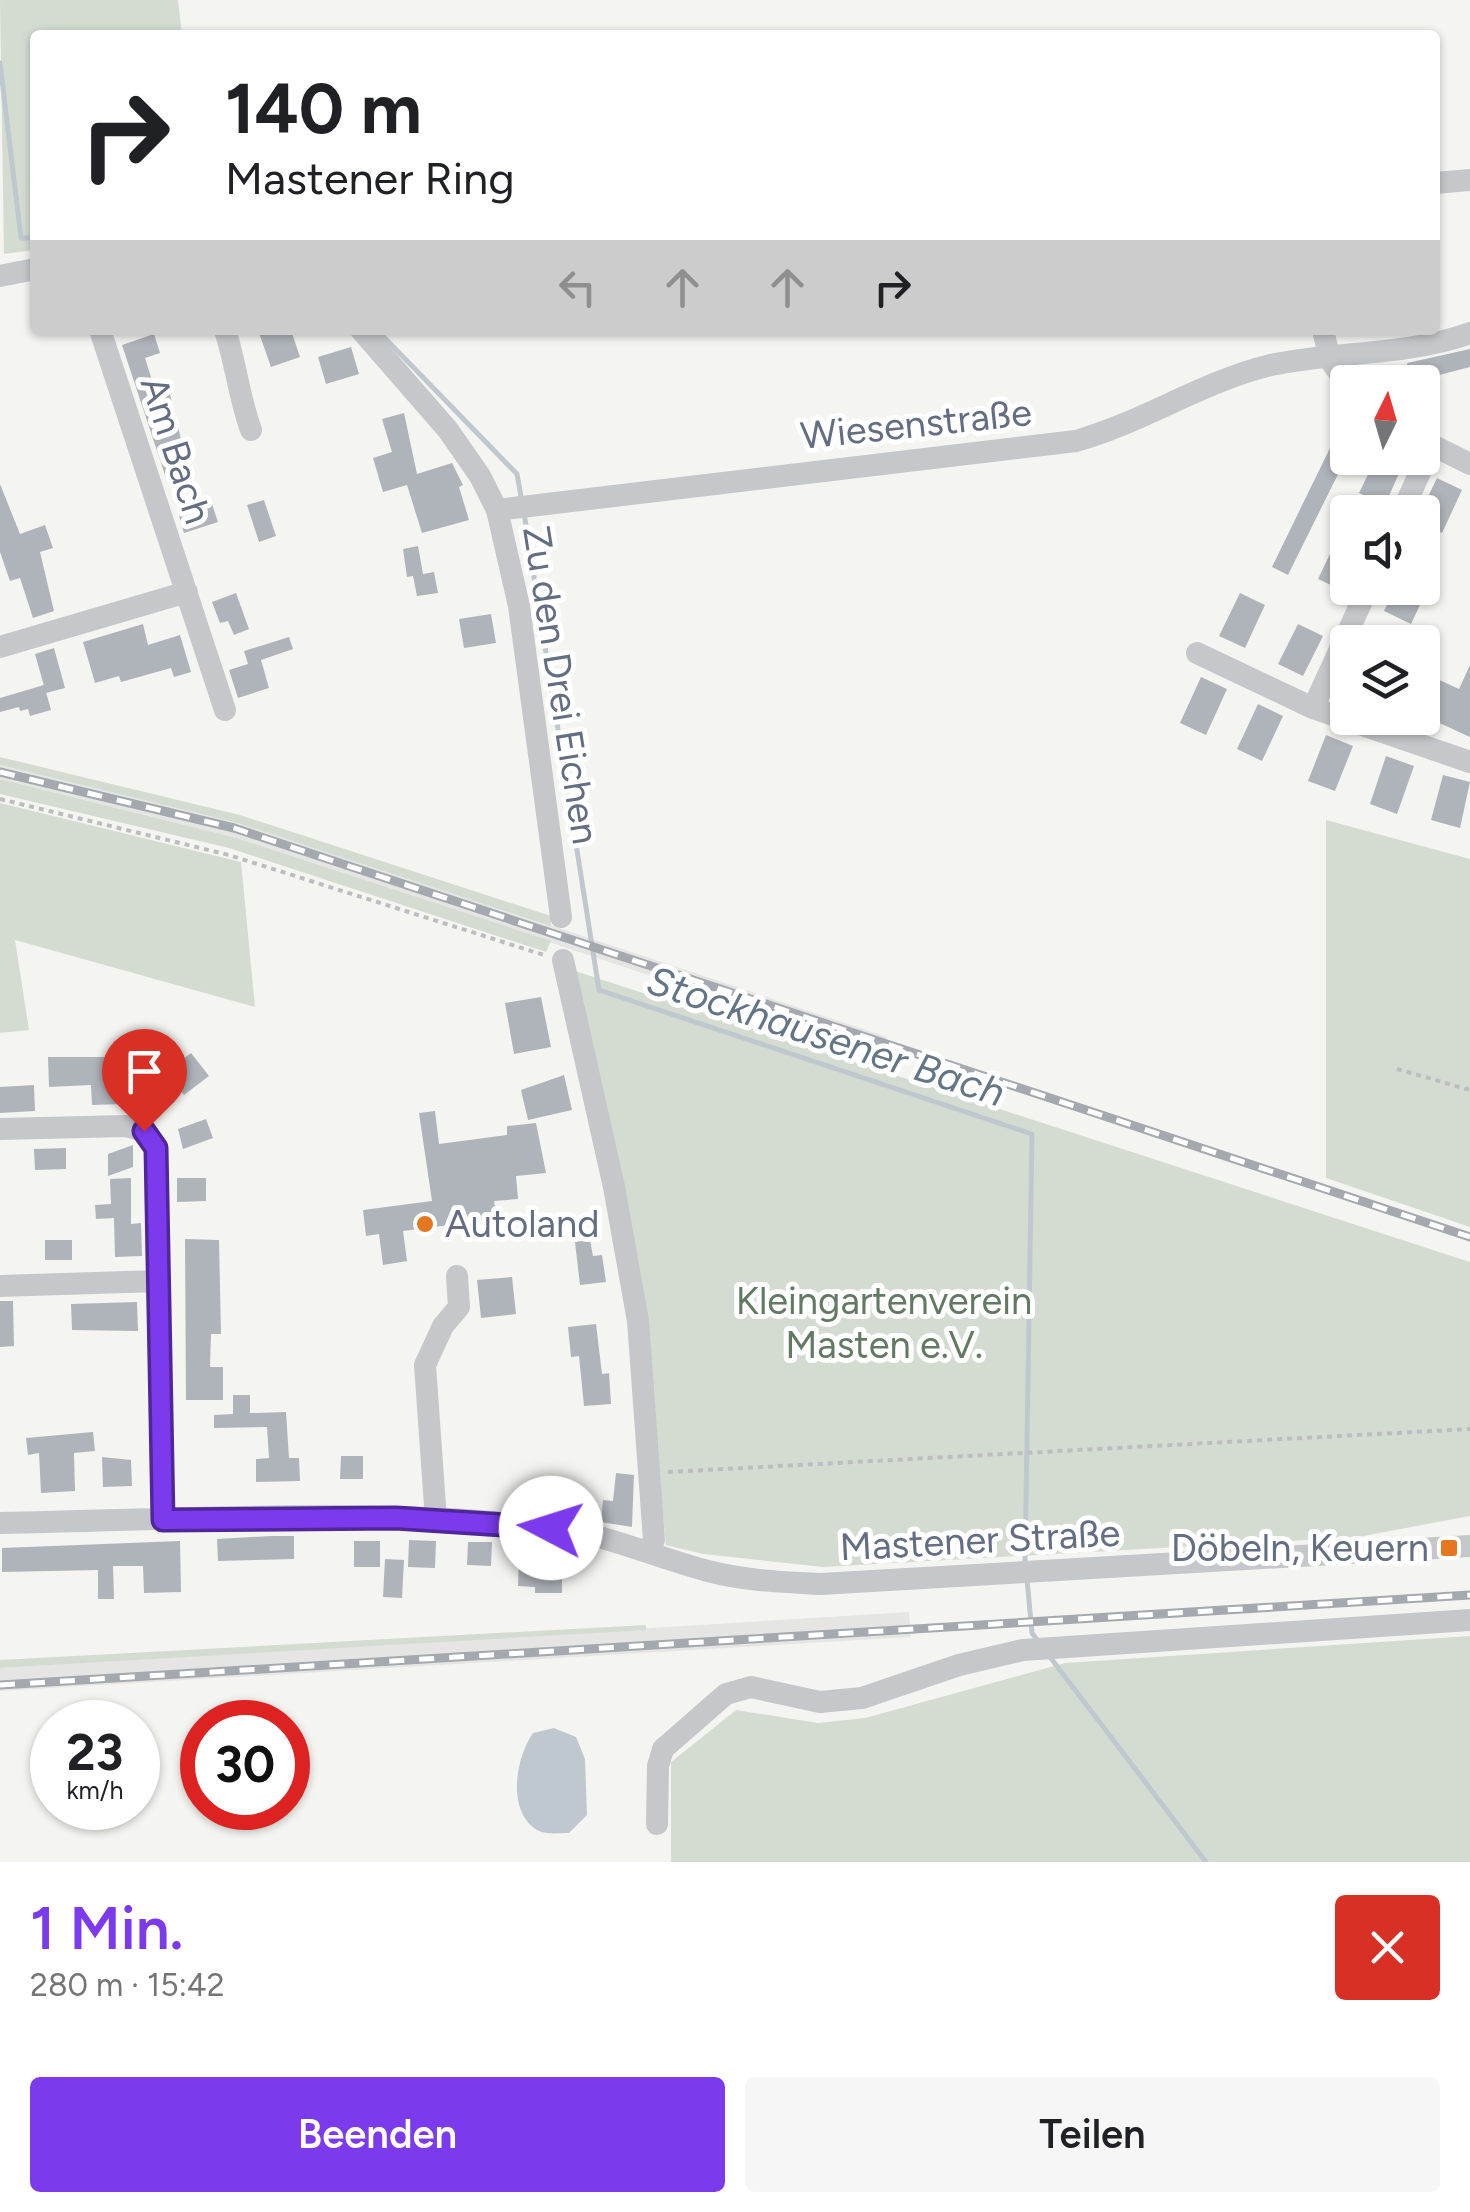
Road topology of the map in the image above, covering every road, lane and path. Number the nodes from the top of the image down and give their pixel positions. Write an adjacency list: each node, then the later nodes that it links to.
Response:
1 (1470, 180): 2 (street)
2 (1440, 183)
3 (30, 270): 4 (street)
4 (0, 276)
5 (1470, 334): 10 (street, Wiesenstraße)
6 (102, 335): 16 (street, Am Bach)
7 (227, 335): 12 (street)
8 (365, 335): 15 (street, Zu den Drei Eichen)
9 (1324, 335): 10 (street)
10 (1330, 360): 11 (street); 15 (street, Wiesenstraße)
11 (1334, 365)
12 (251, 430)
13 (1440, 449): 14 (street)
14 (1470, 464)
15 (513, 507): 25 (street, Zu den Drei Eichen)
16 (187, 592): 19 (street); 22 (street, Am Bach)
17 (1360, 605): 21 (street)
18 (0, 622): 19 (street)
19 (4, 646)
20 (1197, 653): 21 (street)
21 (1314, 708): 23 (street)
22 (225, 710)
23 (1470, 762)
24 (0, 799): 26 (path)
25 (561, 917)
26 (563, 960): 34 (street)
27 (1397, 1069): 28 (path)
28 (1470, 1090)
29 (0, 1129): 31 (street)
30 (457, 1276): 36 (street)
31 (157, 1281): 32 (street); 35 (street)
32 (0, 1286)
33 (1470, 1429): 34 (path)
34 (649, 1472): 39 (street)
35 (163, 1520): 36 (street, Mastener Straße); 37 (street, Mastener Straße)
36 (436, 1520): 39 (street, Mastener Straße)
37 (0, 1523)
38 (1470, 1546): 39 (street, Mastener Straße)
39 (648, 1552)
40 (1470, 1620): 41 (street)
41 (657, 1824)

